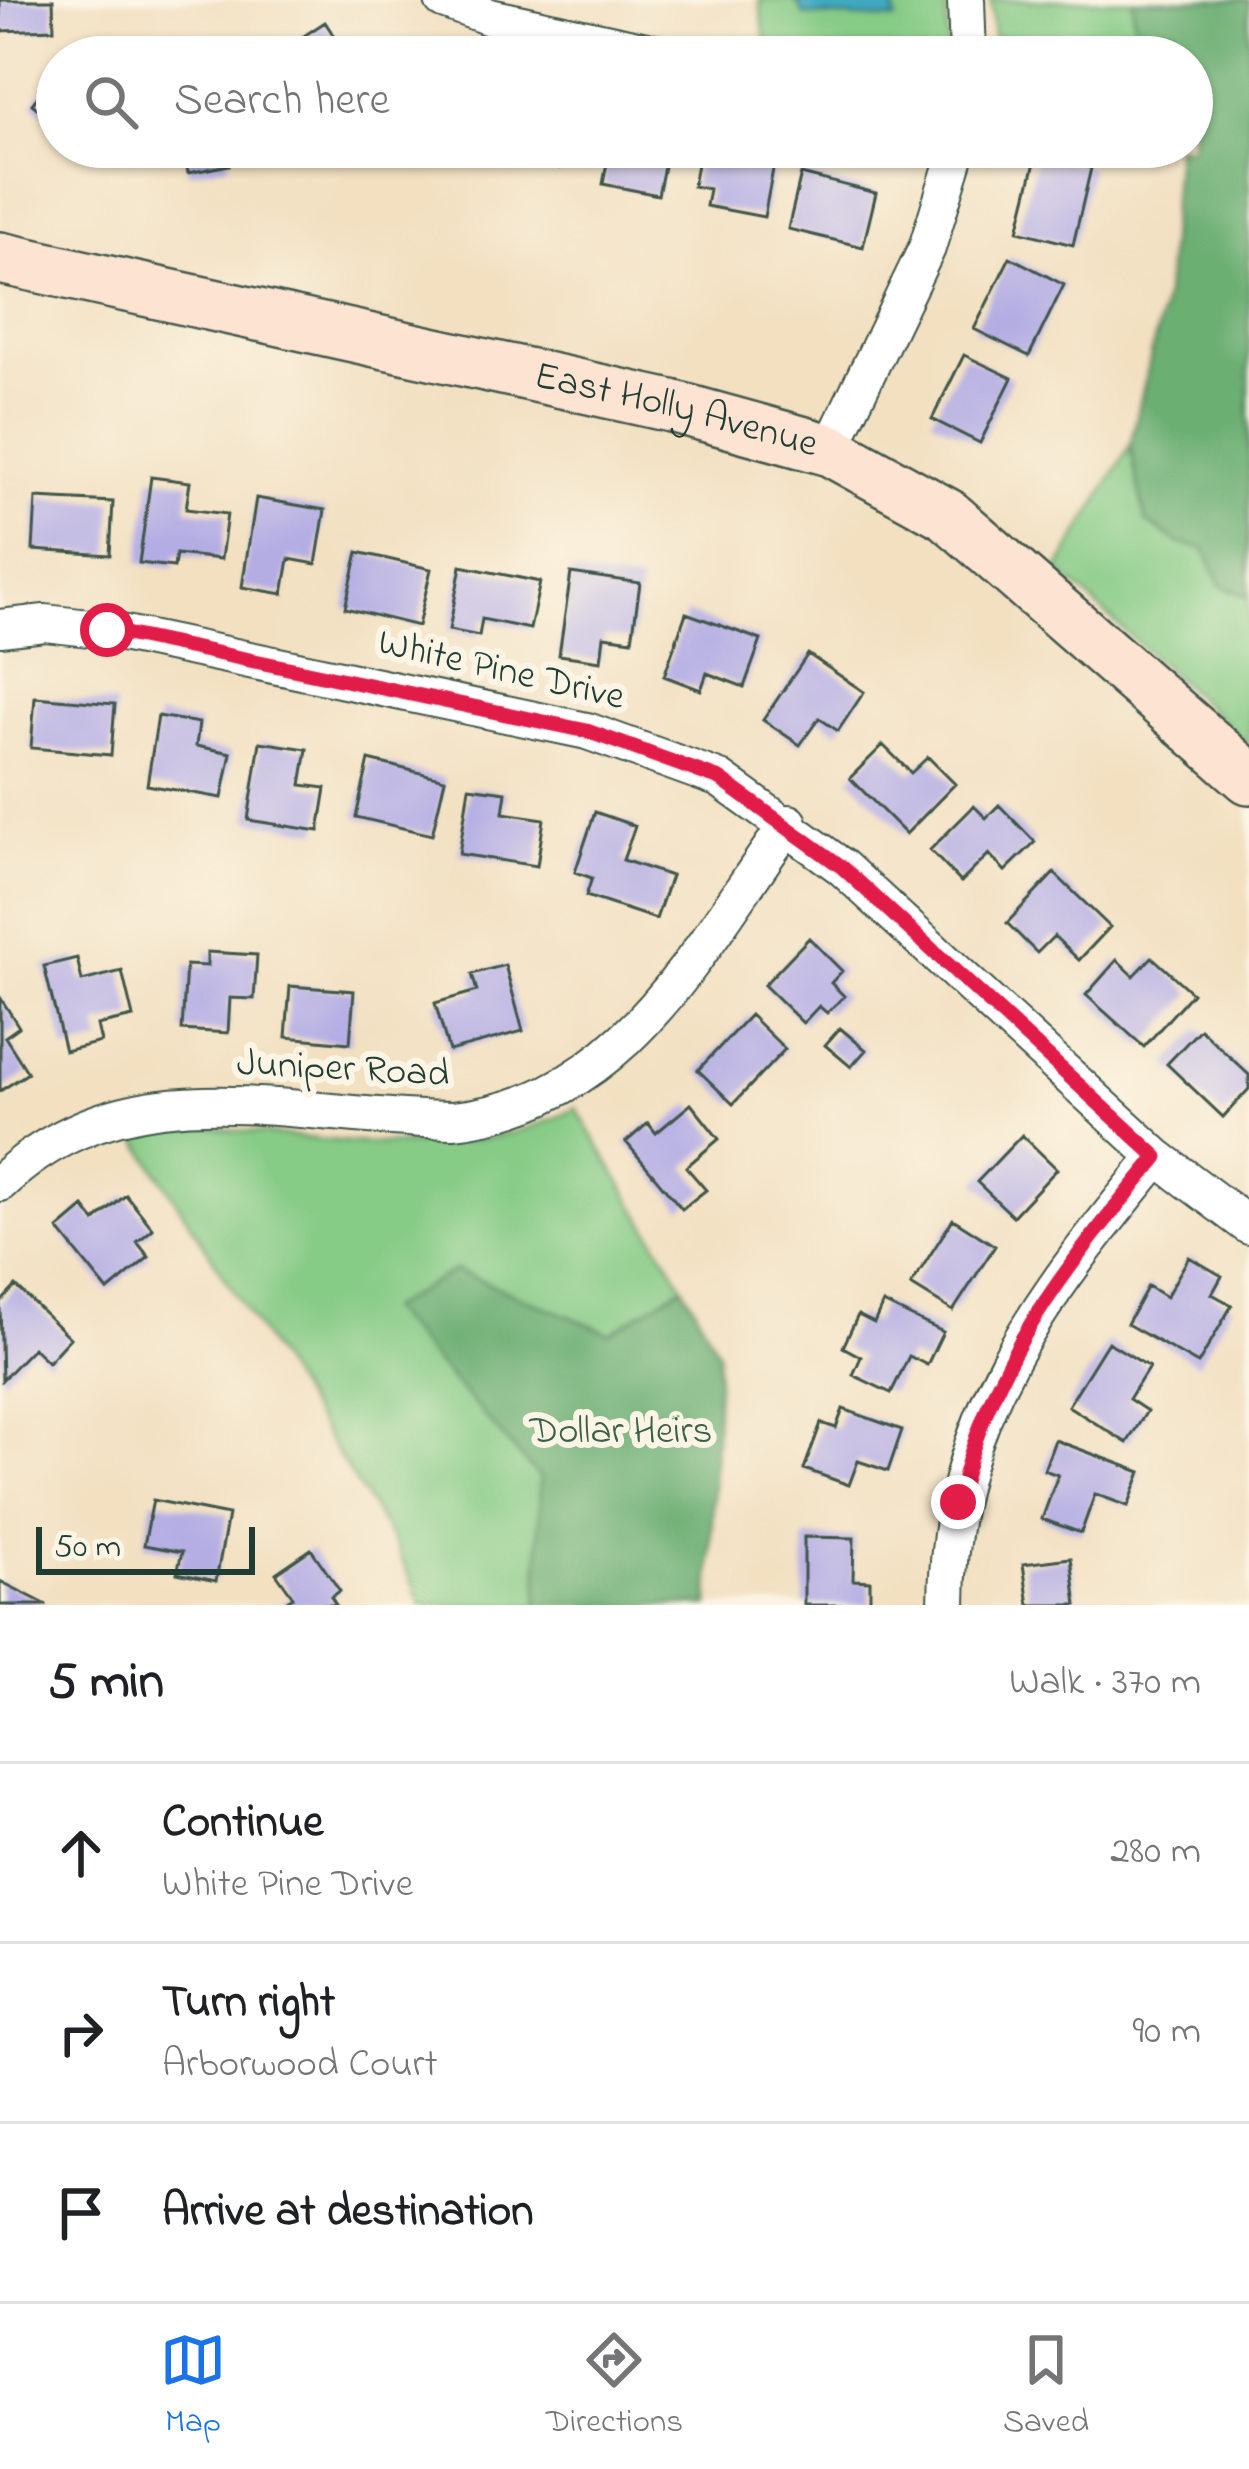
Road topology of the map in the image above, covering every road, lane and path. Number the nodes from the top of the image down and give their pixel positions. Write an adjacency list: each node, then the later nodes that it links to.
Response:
1 (443, 0): 3 (street)
2 (966, 0): 4 (street)
3 (577, 36)
4 (967, 36)
5 (952, 168): 7 (street)
6 (0, 258): 7 (street, East Holly Avenue)
7 (830, 450): 9 (street, East Holly Avenue)
8 (0, 628): 10 (street, White Pine Drive)
9 (1249, 778)
10 (789, 824): 11 (street, White Pine Drive); 12 (street, Juniper Road)
11 (1157, 1157): 13 (street, White Pine Drive); 14 (street)
12 (0, 1183)
13 (1249, 1226)
14 (946, 1605)

